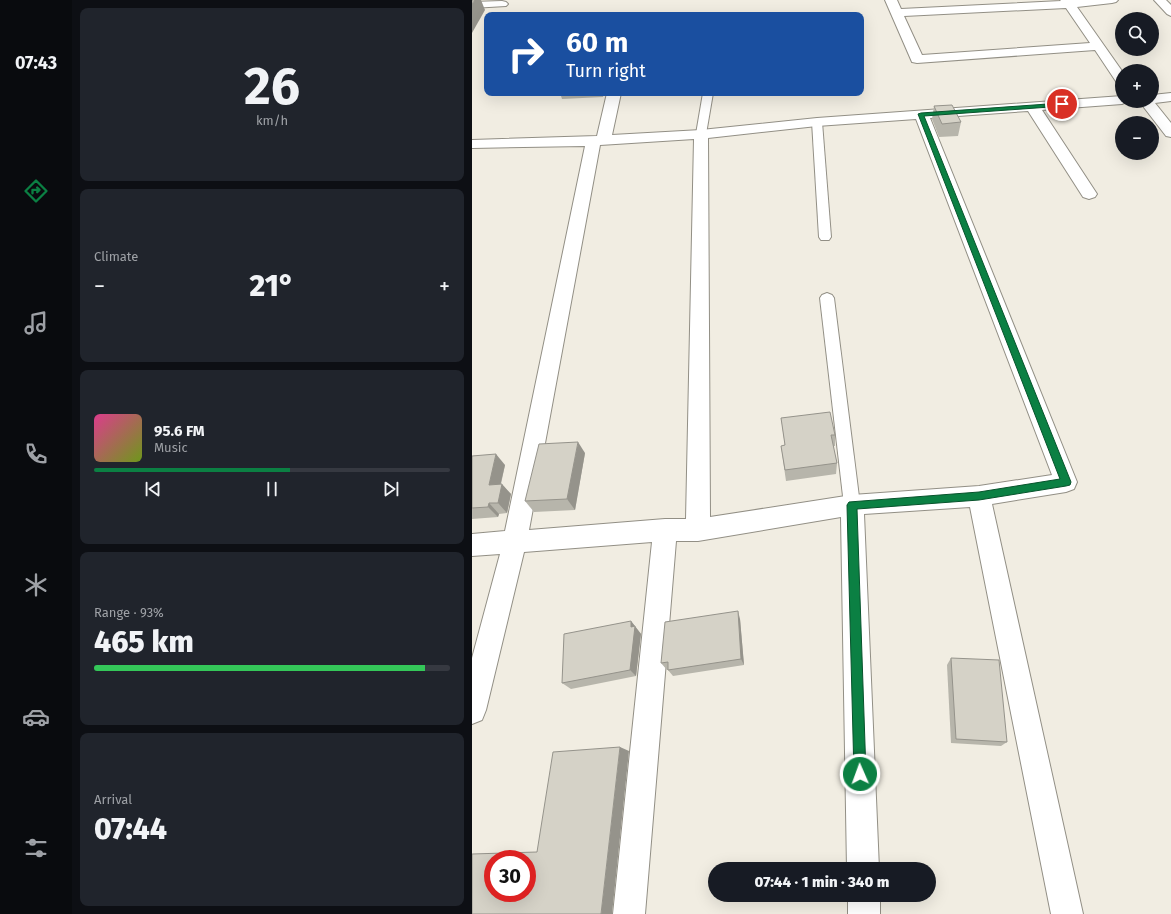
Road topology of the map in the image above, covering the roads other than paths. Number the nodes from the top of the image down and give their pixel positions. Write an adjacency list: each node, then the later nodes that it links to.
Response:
1 (891, 0): 9 (street)
2 (1112, 0): 4 (street)
3 (1160, 0): 8 (street)
4 (1068, 2): 6 (street); 10 (street)
5 (502, 4): 7 (street)
6 (991, 4): 9 (street)
7 (472, 5)
8 (1171, 12)
9 (896, 13): 10 (street)
10 (1099, 46): 11 (street)
11 (1115, 70)
12 (613, 96): 23 (street)
13 (707, 96): 22 (lane)
14 (1171, 97): 15 (street)
15 (1159, 98)
16 (1115, 100): 17 (street)
17 (1032, 106): 19 (street); 25 (street)
18 (1151, 108): 21 (street)
19 (921, 114): 20 (street); 28 (street)
20 (818, 122): 22 (street); 26 (lane)
21 (1171, 133)
22 (701, 134): 23 (street); 31 (street)
23 (599, 140): 24 (street); 32 (street)
24 (472, 145)
25 (1089, 194)
26 (825, 237)
27 (827, 298): 29 (lane)
28 (979, 496): 29 (street); 39 (street)
29 (852, 505): 31 (street); 35 (street)
30 (665, 530): 31 (street); 32 (street); 37 (street)
31 (698, 530)
32 (515, 541): 33 (street); 34 (street)
33 (472, 545)
34 (472, 710)
35 (863, 862)
36 (864, 902): 38 (street)
37 (629, 914)
38 (864, 914)
39 (1067, 914)

